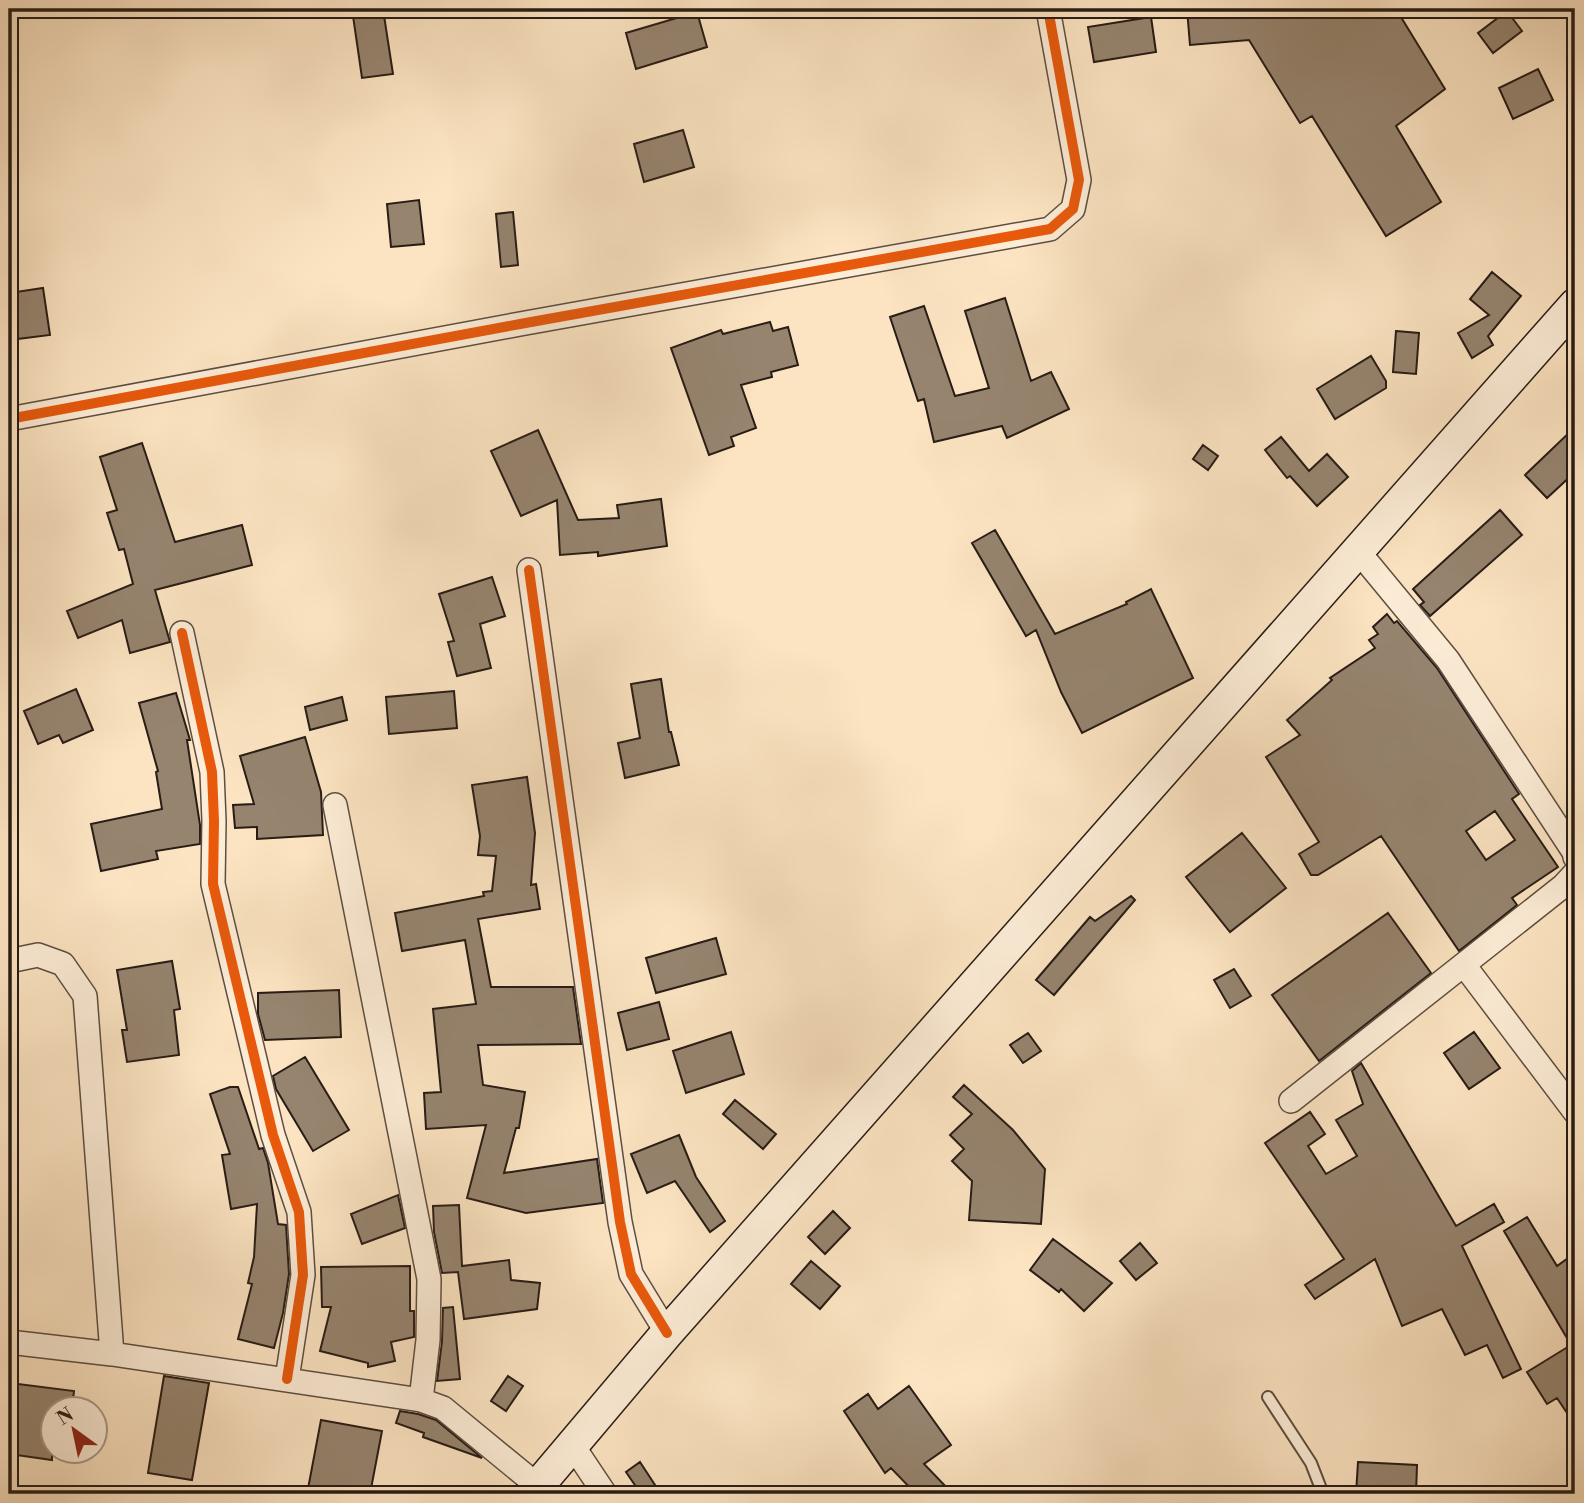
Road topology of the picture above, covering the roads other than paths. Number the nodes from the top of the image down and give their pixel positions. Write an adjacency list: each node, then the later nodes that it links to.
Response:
1 (1048, 9): 3 (street)
2 (1575, 305): 4 (main road)
3 (9, 419)
4 (1358, 551): 8 (street); 13 (main road)
5 (529, 570): 13 (street)
6 (183, 633): 16 (street)
7 (334, 805): 18 (street)
8 (1575, 859): 10 (street)
9 (9, 961): 15 (street)
10 (1464, 965): 11 (street); 12 (street)
11 (1291, 1101)
12 (1575, 1112)
13 (667, 1333): 19 (main road)
14 (9, 1342): 15 (street)
15 (112, 1354): 16 (street)
16 (287, 1379): 18 (street)
17 (1268, 1397): 22 (lane)
18 (421, 1400): 20 (street)
19 (573, 1446): 20 (main road); 21 (street)
20 (534, 1490)
21 (605, 1494)
22 (1323, 1494)

